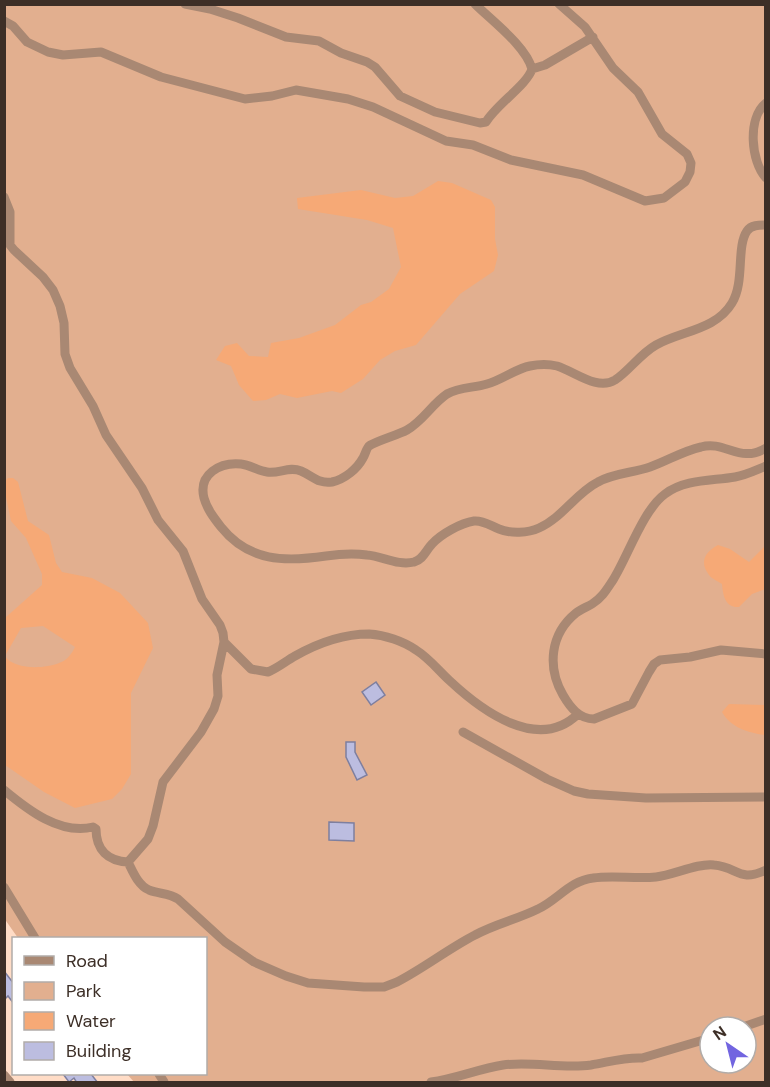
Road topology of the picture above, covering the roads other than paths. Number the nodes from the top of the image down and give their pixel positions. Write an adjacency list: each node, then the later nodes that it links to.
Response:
1 (184, 4): 6 (street)
2 (475, 4): 6 (street)
3 (560, 4): 5 (street)
4 (4, 21): 5 (street)
5 (593, 37): 6 (street)
6 (532, 69)
7 (765, 103): 8 (street)
8 (765, 178)
9 (4, 197): 13 (street)
10 (765, 225): 11 (street)
11 (765, 448)
12 (765, 466): 15 (street)
13 (224, 642): 15 (street); 19 (street)
14 (765, 654): 15 (street)
15 (578, 714)
16 (463, 732): 18 (street)
17 (4, 790): 19 (street)
18 (765, 797)
19 (128, 862): 20 (street)
20 (765, 870)
21 (4, 887): 22 (street)
22 (34, 937)
23 (698, 1042): 26 (street)
24 (4, 1075): 25 (street)
25 (10, 1083)
26 (431, 1083)

